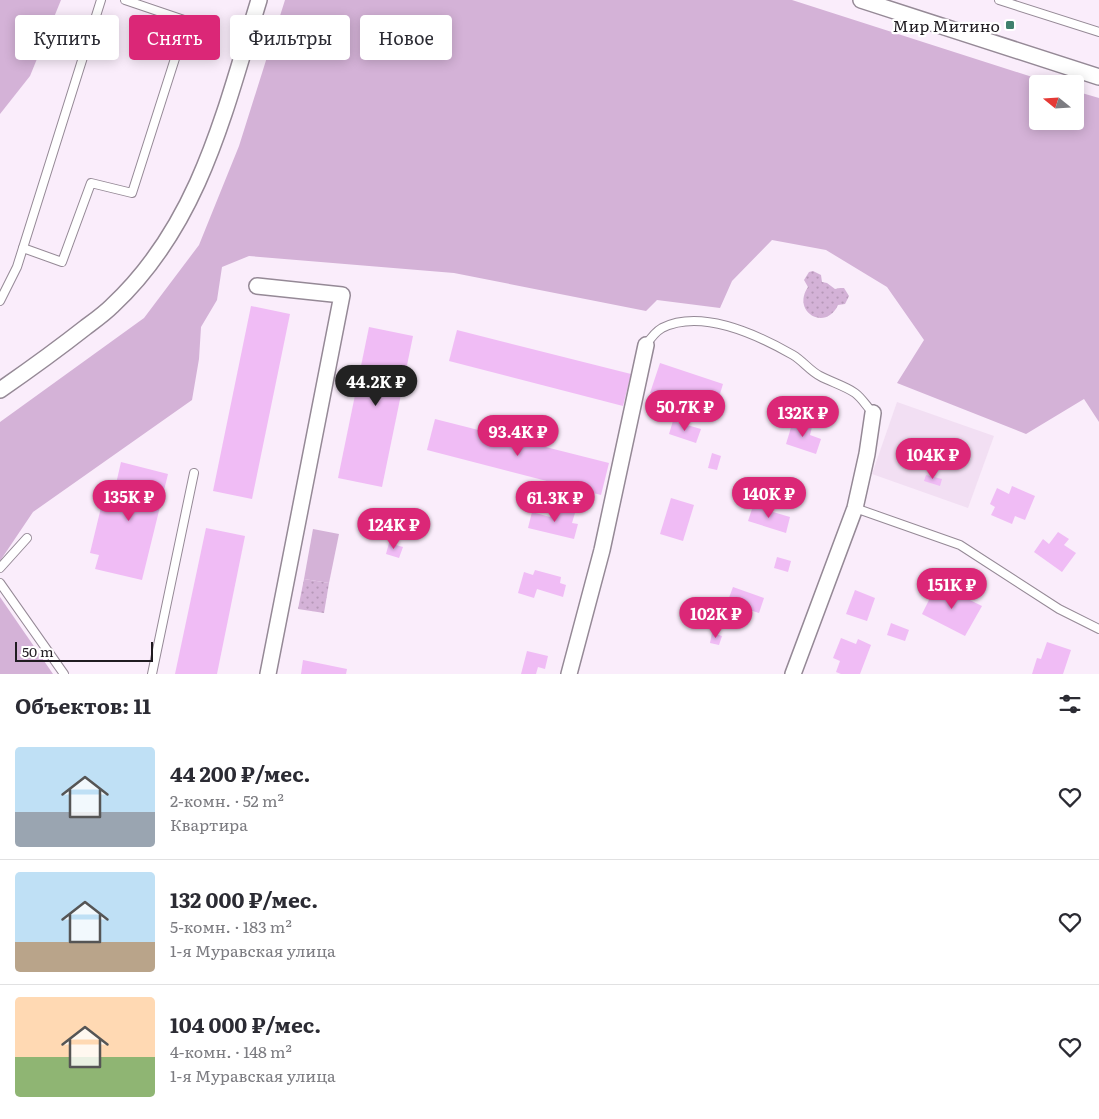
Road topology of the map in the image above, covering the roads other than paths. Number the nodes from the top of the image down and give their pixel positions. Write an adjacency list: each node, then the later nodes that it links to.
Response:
1 (101, 0): 8 (lane)
2 (125, 0): 8 (lane)
3 (259, 0): 12 (street)
4 (861, 0): 7 (street)
5 (999, 0): 6 (lane)
6 (1099, 32)
7 (1099, 77)
8 (23, 248): 10 (lane)
9 (257, 286): 22 (street)
10 (0, 301)
11 (646, 345): 13 (lane); 23 (street)
12 (0, 390)
13 (873, 413): 15 (street)
14 (194, 473): 21 (lane)
15 (855, 508): 19 (lane); 24 (street)
16 (27, 538): 17 (lane)
17 (0, 568)
18 (0, 583): 20 (lane)
19 (1099, 629)
20 (64, 674)
21 (152, 674)
22 (268, 674)
23 (569, 674)
24 (793, 674)

